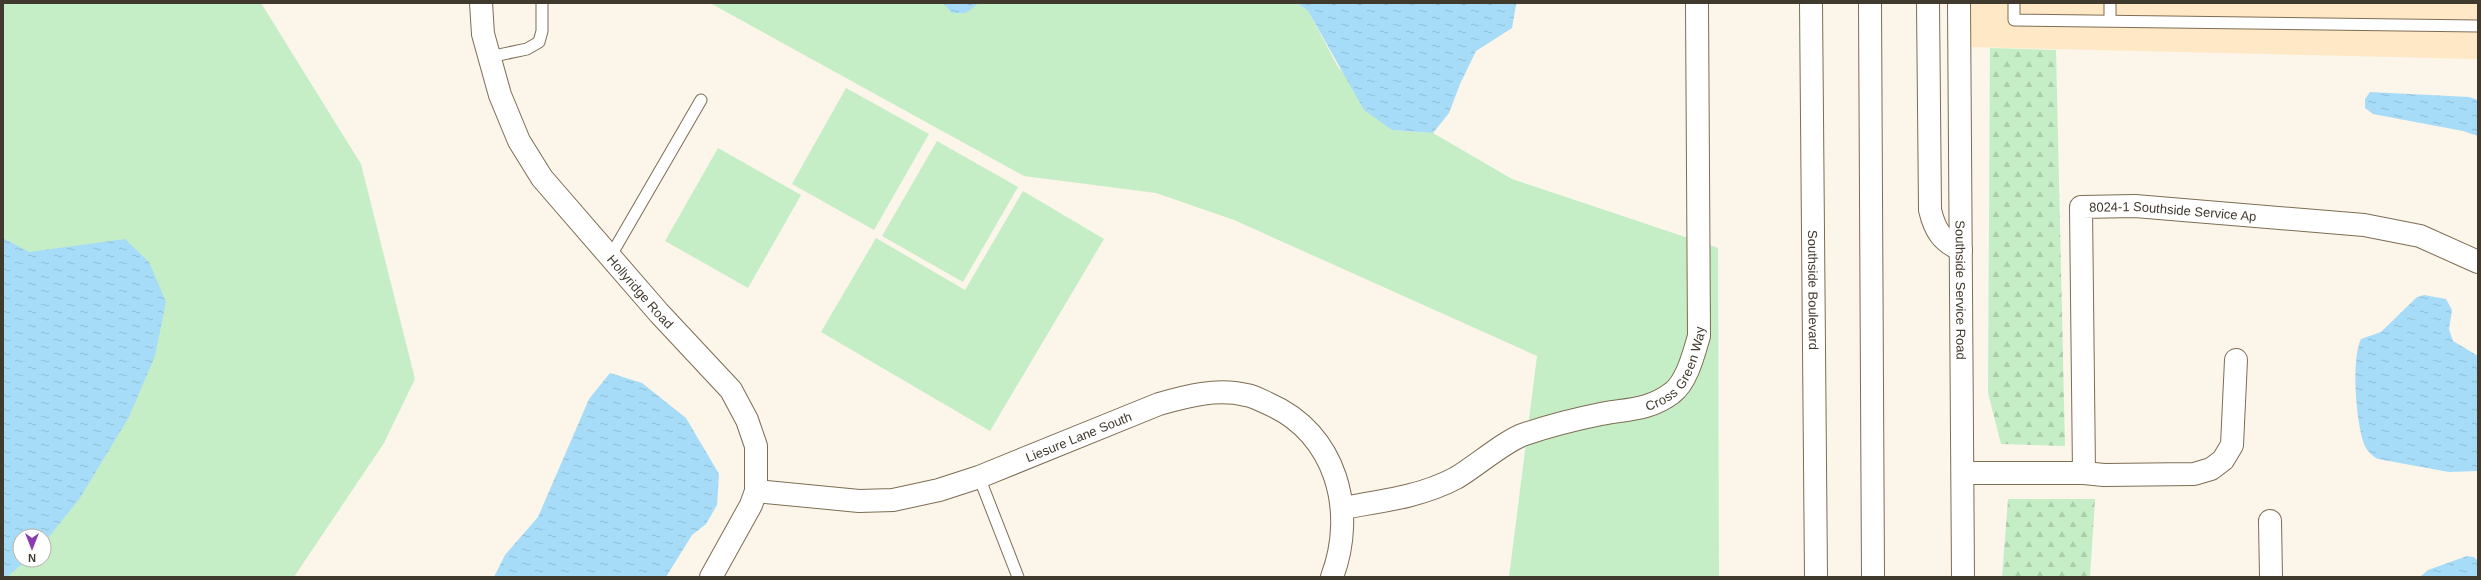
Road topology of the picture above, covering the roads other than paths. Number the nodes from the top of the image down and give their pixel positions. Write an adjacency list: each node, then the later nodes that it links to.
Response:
1 (481, 3): 12 (main road, Hollyridge Road)
2 (542, 3): 12 (lane)
3 (1698, 3): 22 (main road, Cross Green Way)
4 (1811, 3): 27 (main road, Southside Boulevard)
5 (1870, 3): 28 (main road)
6 (1928, 3): 14 (main road)
7 (1959, 3): 14 (main road, Southside Service Road)
8 (2014, 3): 10 (lane)
9 (2110, 3): 10 (lane)
10 (2110, 20): 11 (lane)
11 (2478, 26)
12 (489, 57): 15 (main road, Hollyridge Road)
13 (701, 100): 15 (lane)
14 (1961, 250): 18 (main road, Southside Service Road)
15 (610, 257): 21 (main road, Hollyridge Road)
16 (2478, 262): 19 (main road, 8024-1 Southside Service Ap)
17 (2236, 360): 19 (main road)
18 (1962, 473): 19 (main road); 29 (main road, Southside Service Road)
19 (2084, 473)
20 (979, 477): 21 (main road, Liesure Lane South); 22 (main road, Liesure Lane South); 25 (lane)
21 (756, 490): 24 (main road, Hollyridge Road)
22 (1342, 508): 26 (main road, Liesure Lane South)
23 (2270, 521): 30 (main road)
24 (711, 577)
25 (1018, 577)
26 (1332, 577)
27 (1816, 577)
28 (1873, 577)
29 (1963, 577)
30 (2271, 577)

